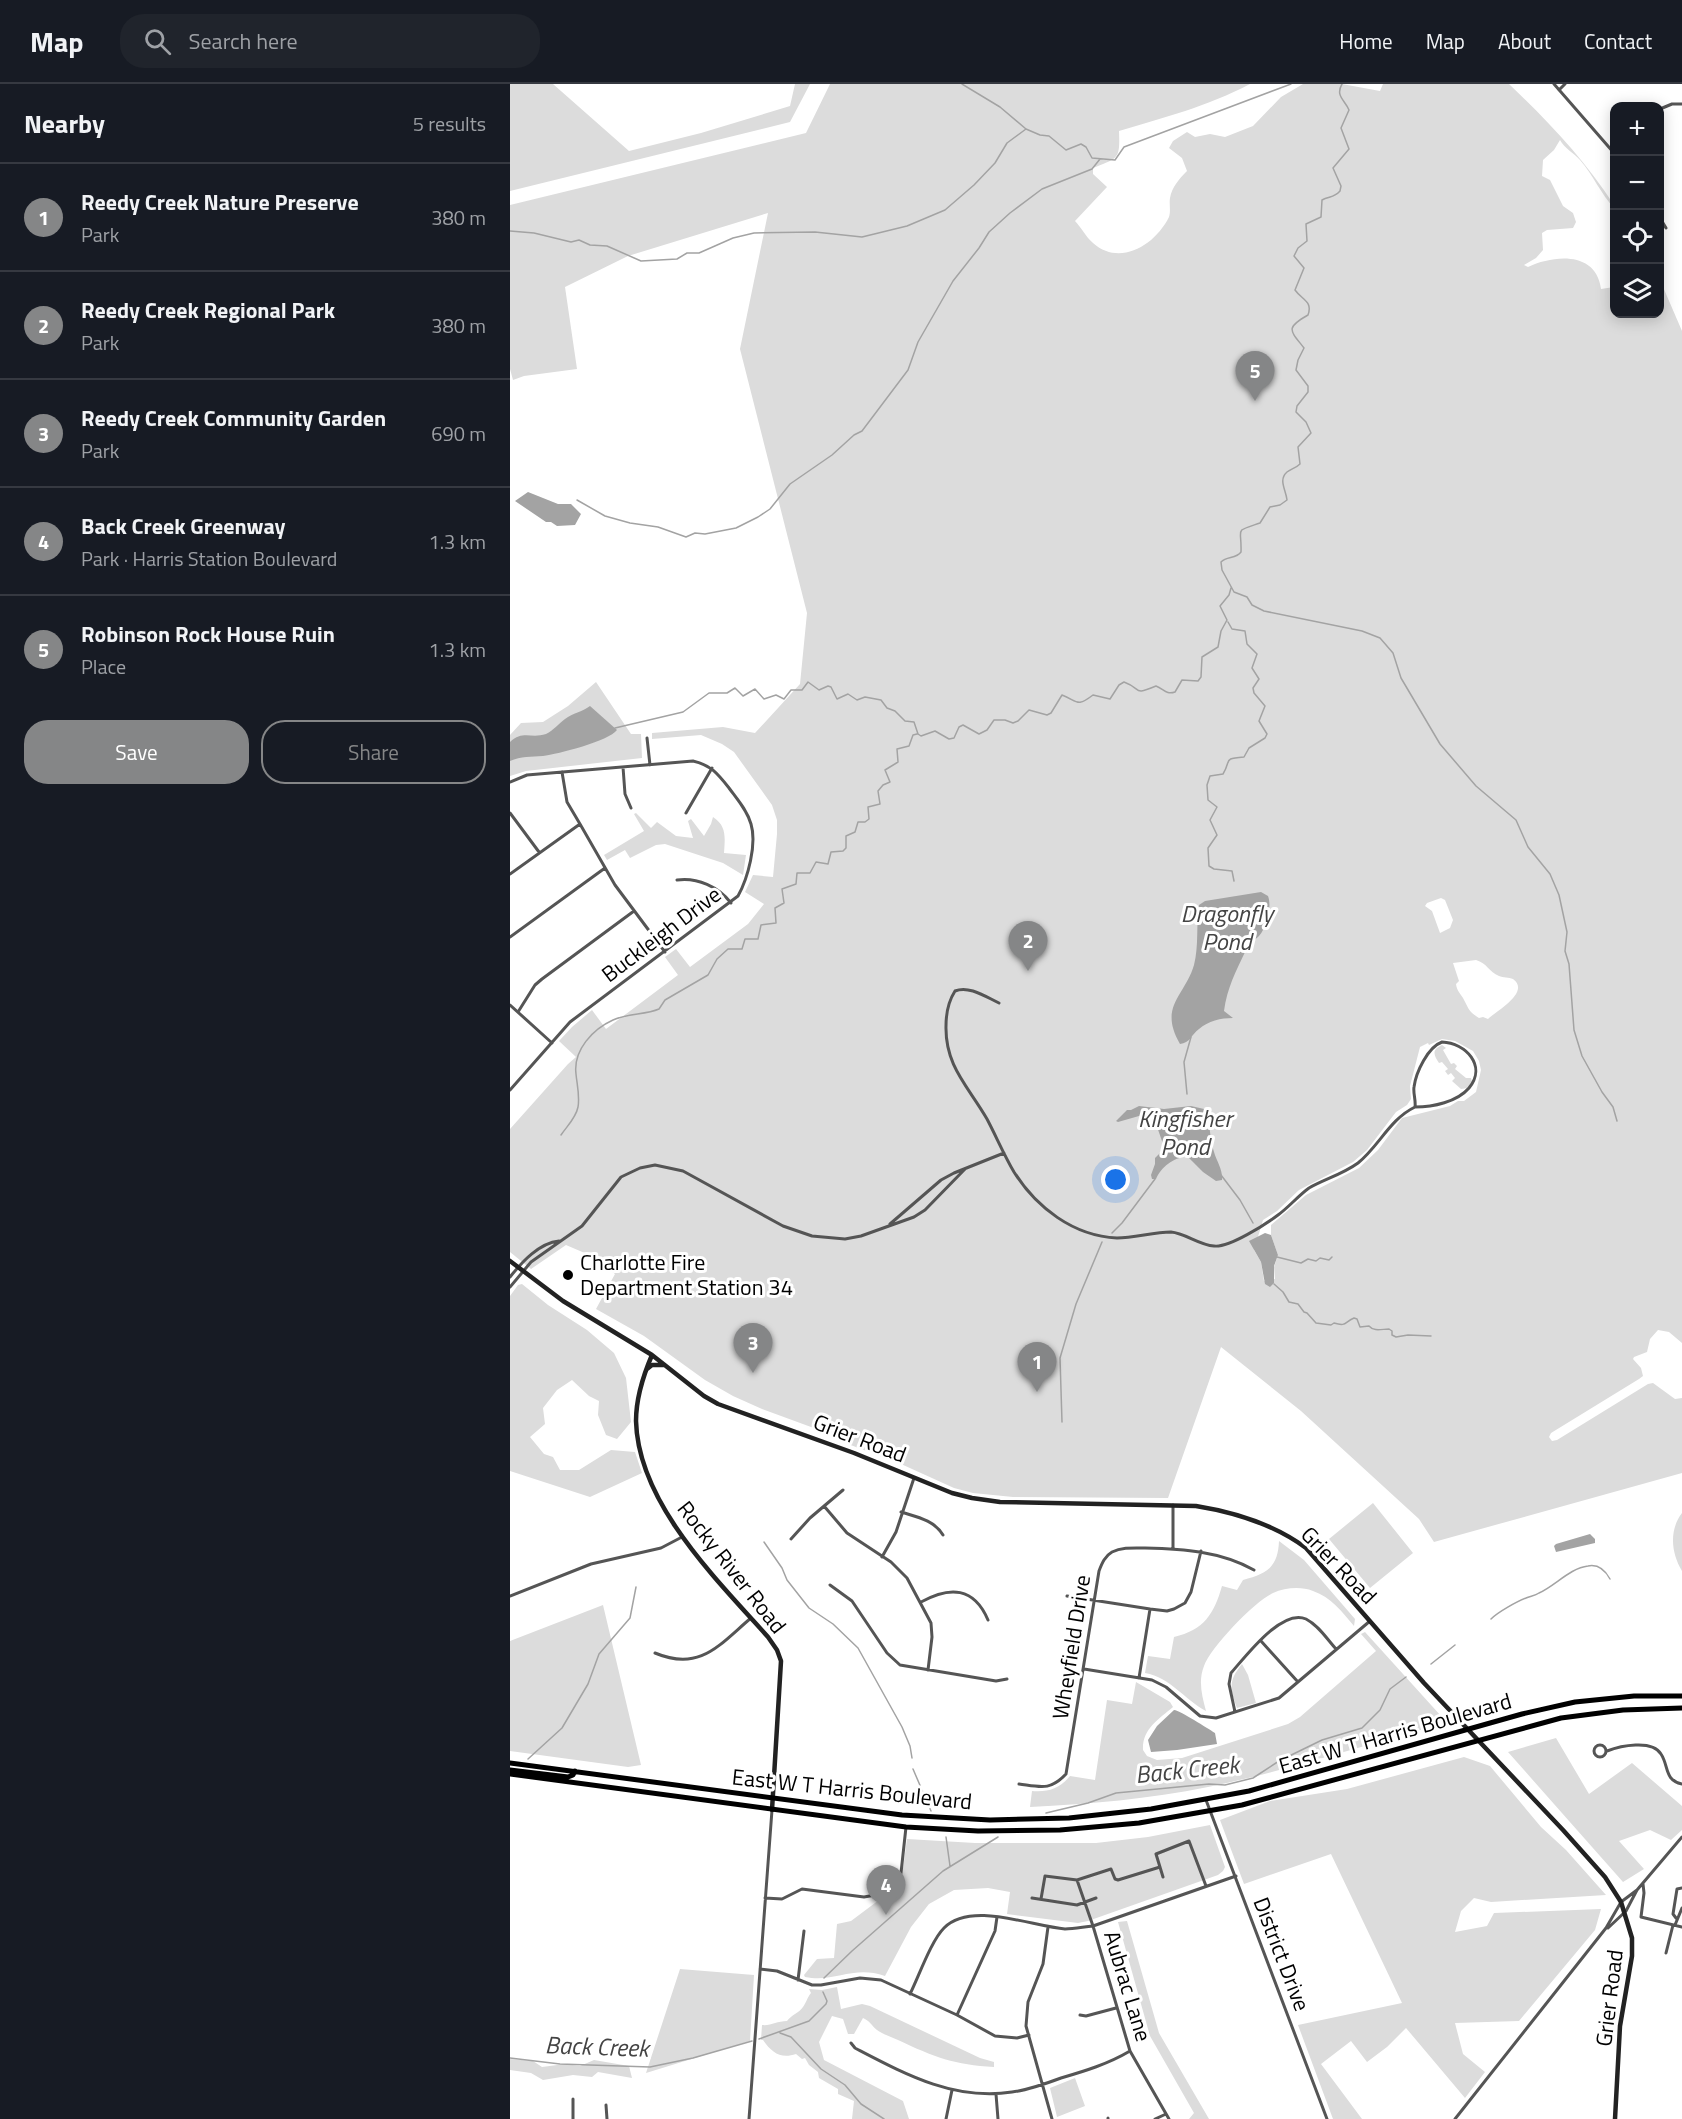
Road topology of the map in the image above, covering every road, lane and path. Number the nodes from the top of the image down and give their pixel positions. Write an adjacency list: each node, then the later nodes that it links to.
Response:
1 (1554, 84): 3 (street)
2 (1565, 84): 3 (street)
3 (1559, 90): 6 (street)
4 (1682, 104): 5 (street)
5 (1664, 107)
6 (1610, 147)
7 (1664, 225): 8 (street)
8 (1666, 228)
9 (647, 738): 10 (street)
10 (650, 765): 11 (street); 12 (street)
11 (622, 767): 13 (street); 15 (street)
12 (712, 768): 17 (street); 23 (street, Buckleigh Drive)
13 (562, 772): 14 (street); 18 (street)
14 (510, 782)
15 (631, 808)
16 (510, 813): 19 (street)
17 (686, 813)
18 (580, 824): 19 (street); 20 (street)
19 (539, 852): 21 (street)
20 (605, 868): 24 (street); 25 (street)
21 (510, 874)
22 (677, 880): 23 (street)
23 (731, 903): 26 (street, Buckleigh Drive)
24 (634, 911): 26 (street); 29 (street)
25 (510, 937)
26 (665, 952): 30 (street, Buckleigh Drive)
27 (999, 1003): 35 (street)
28 (510, 1005): 29 (street)
29 (518, 1012): 30 (street)
30 (552, 1042): 32 (street, Buckleigh Drive)
31 (510, 1081): 32 (street)
32 (515, 1085): 33 (street, Buckleigh Drive)
33 (510, 1090)
34 (1415, 1107): 34 (street); 35 (street)
35 (1004, 1153): 36 (street)
36 (965, 1169): 37 (street); 37 (street)
37 (881, 1229): 38 (street)
38 (559, 1241): 40 (street); 41 (street)
39 (510, 1261): 40 (street)
40 (518, 1267): 41 (street); 42 (street)
41 (523, 1271): 43 (street); 44 (street)
42 (510, 1277)
43 (510, 1287)
44 (652, 1355): 45 (street, Grier Road); 46 (street, Rocky River Road)
45 (665, 1365): 46 (street); 47 (street, Grier Road)
46 (645, 1371): 53 (street, Rocky River Road)
47 (914, 1476): 49 (street, Grier Road); 51 (street)
48 (843, 1490): 50 (street)
49 (1173, 1505): 55 (street); 67 (street, Grier Road)
50 (824, 1506): 54 (street); 57 (street)
51 (901, 1512): 52 (street); 57 (street)
52 (943, 1535)
53 (682, 1537): 60 (street); 65 (street, Rocky River Road)
54 (791, 1539)
55 (1173, 1549): 56 (street, Wheyfield Drive); 62 (street, Wheyfield Drive)
56 (1201, 1551): 58 (street, Wheyfield Drive); 64 (street)
57 (882, 1557): 63 (street)
58 (1254, 1570)
59 (830, 1585): 72 (street)
60 (510, 1596)
61 (1067, 1596): 62 (street)
62 (1095, 1600): 64 (street); 71 (street, Wheyfield Drive)
63 (921, 1602): 66 (street); 72 (street)
64 (1150, 1609): 73 (street)
65 (751, 1618): 70 (street); 87 (street, Rocky River Road)
66 (988, 1620)
67 (1370, 1621): 69 (street); 79 (street, Grier Road)
68 (1260, 1641): 69 (street); 75 (street); 78 (street)
69 (1336, 1649): 75 (street)
70 (655, 1653)
71 (1084, 1669): 73 (street); 85 (street, Wheyfield Drive)
72 (928, 1670): 74 (street)
73 (1139, 1678): 78 (street)
74 (1007, 1679)
75 (1298, 1682): 78 (street)
76 (1682, 1696): 79 (main road, East W T Harris Boulevard)
77 (1682, 1708): 80 (main road, East W T Harris Boulevard)
78 (1235, 1712)
79 (1469, 1730): 80 (street, Grier Road); 88 (main road, East W T Harris Boulevard)
80 (1479, 1740): 90 (main road, East W T Harris Boulevard); 106 (street, Grier Road)
81 (1607, 1751): 81 (street); 86 (street)
82 (510, 1762): 83 (main road, East W T Harris Boulevard)
83 (575, 1771): 84 (main road); 87 (main road, East W T Harris Boulevard)
84 (510, 1772): 89 (main road, East W T Harris Boulevard)
85 (1019, 1784)
86 (1682, 1784)
87 (773, 1798): 88 (main road, East W T Harris Boulevard); 89 (street, Rocky River Road)
88 (1206, 1800): 90 (street, District Drive)
89 (772, 1810): 91 (main road, East W T Harris Boulevard); 101 (street, Rocky River Road)
90 (1210, 1811): 91 (main road, East W T Harris Boulevard); 94 (street, District Drive)
91 (906, 1827): 101 (street)
92 (1682, 1837): 97 (street)
93 (1160, 1867): 95 (street); 96 (street); 98 (street)
94 (1236, 1876): 98 (street); 141 (street, District Drive)
95 (1163, 1877)
96 (1077, 1880): 104 (street); 105 (street, Aubrac Lane)
97 (1643, 1882): 100 (street); 111 (street)
98 (1206, 1886): 113 (street)
99 (1682, 1888): 110 (street)
100 (1637, 1890): 106 (street); 108 (street)
101 (765, 1898): 118 (street, Rocky River Road)
102 (1032, 1898): 104 (street)
103 (1096, 1898): 105 (street)
104 (1041, 1899): 105 (street)
105 (1084, 1902): 113 (street, Aubrac Lane)
106 (1622, 1902): 108 (street, Grier Road); 115 (street)
107 (1682, 1908): 110 (street)
108 (1626, 1911): 115 (street); 143 (street, Grier Road)
109 (997, 1917): 112 (street); 120 (street); 122 (street)
110 (1676, 1918): 111 (street)
111 (1674, 1925): 114 (street); 117 (street)
112 (1048, 1926): 113 (street); 124 (street)
113 (1093, 1926): 121 (street, Aubrac Lane)
114 (1682, 1927)
115 (1606, 1928): 142 (street)
116 (804, 1931): 119 (street)
117 (1666, 1953)
118 (760, 1969): 119 (street); 135 (street, Rocky River Road)
119 (798, 1980): 120 (street)
120 (910, 1994): 122 (street)
121 (1116, 2008): 123 (street); 126 (street, Aubrac Lane)
122 (957, 2015): 124 (street)
123 (1080, 2016)
124 (1029, 2035): 127 (street)
125 (851, 2043): 128 (street)
126 (1130, 2051): 127 (street); 132 (street, Aubrac Lane)
127 (1042, 2085): 129 (street); 138 (street)
128 (952, 2090): 129 (street); 136 (street)
129 (996, 2094): 137 (street)
130 (573, 2099): 133 (street)
131 (606, 2105): 134 (street)
132 (1166, 2114): 139 (street); 140 (street, Aubrac Lane)
133 (573, 2119)
134 (607, 2119)
135 (750, 2119)
136 (946, 2119)
137 (998, 2119)
138 (1052, 2119)
139 (1155, 2119)
140 (1169, 2119)
141 (1327, 2119)
142 (1455, 2119)
143 (1615, 2119)

